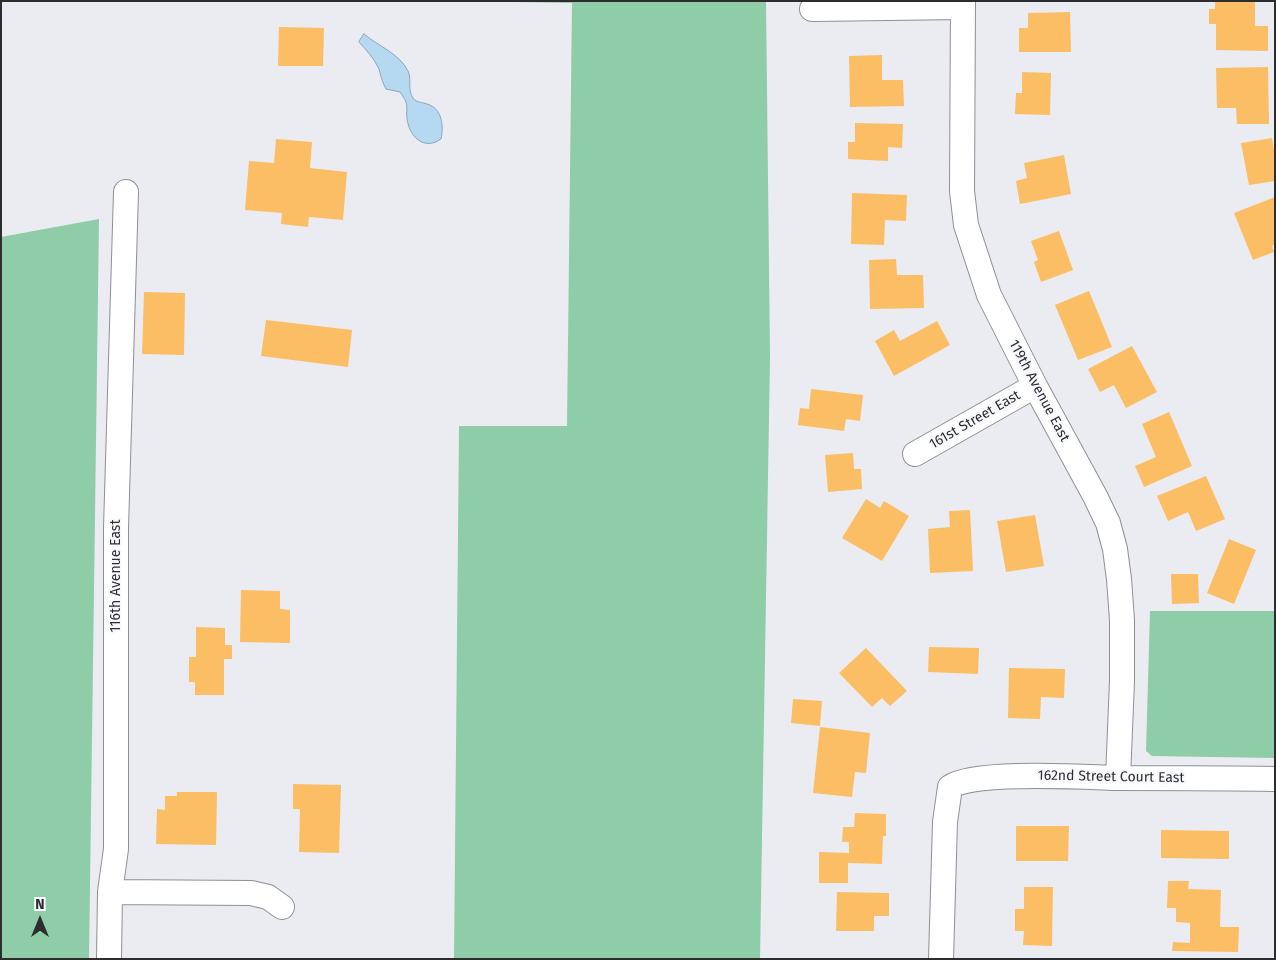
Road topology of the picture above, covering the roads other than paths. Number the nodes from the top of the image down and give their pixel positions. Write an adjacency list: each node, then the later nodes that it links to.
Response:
1 (963, 4): 2 (street); 4 (street, 119th Avenue East)
2 (812, 9)
3 (126, 192): 8 (street, 116th Avenue East)
4 (1035, 386): 5 (street, 161st Street East); 6 (street, 119th Avenue East)
5 (915, 454)
6 (1118, 778): 7 (street, 162nd Street Court East); 11 (street, 162nd Street Court East)
7 (1275, 779)
8 (110, 892): 9 (street); 10 (street, 116th Avenue East)
9 (282, 907)
10 (109, 959)
11 (941, 959)

